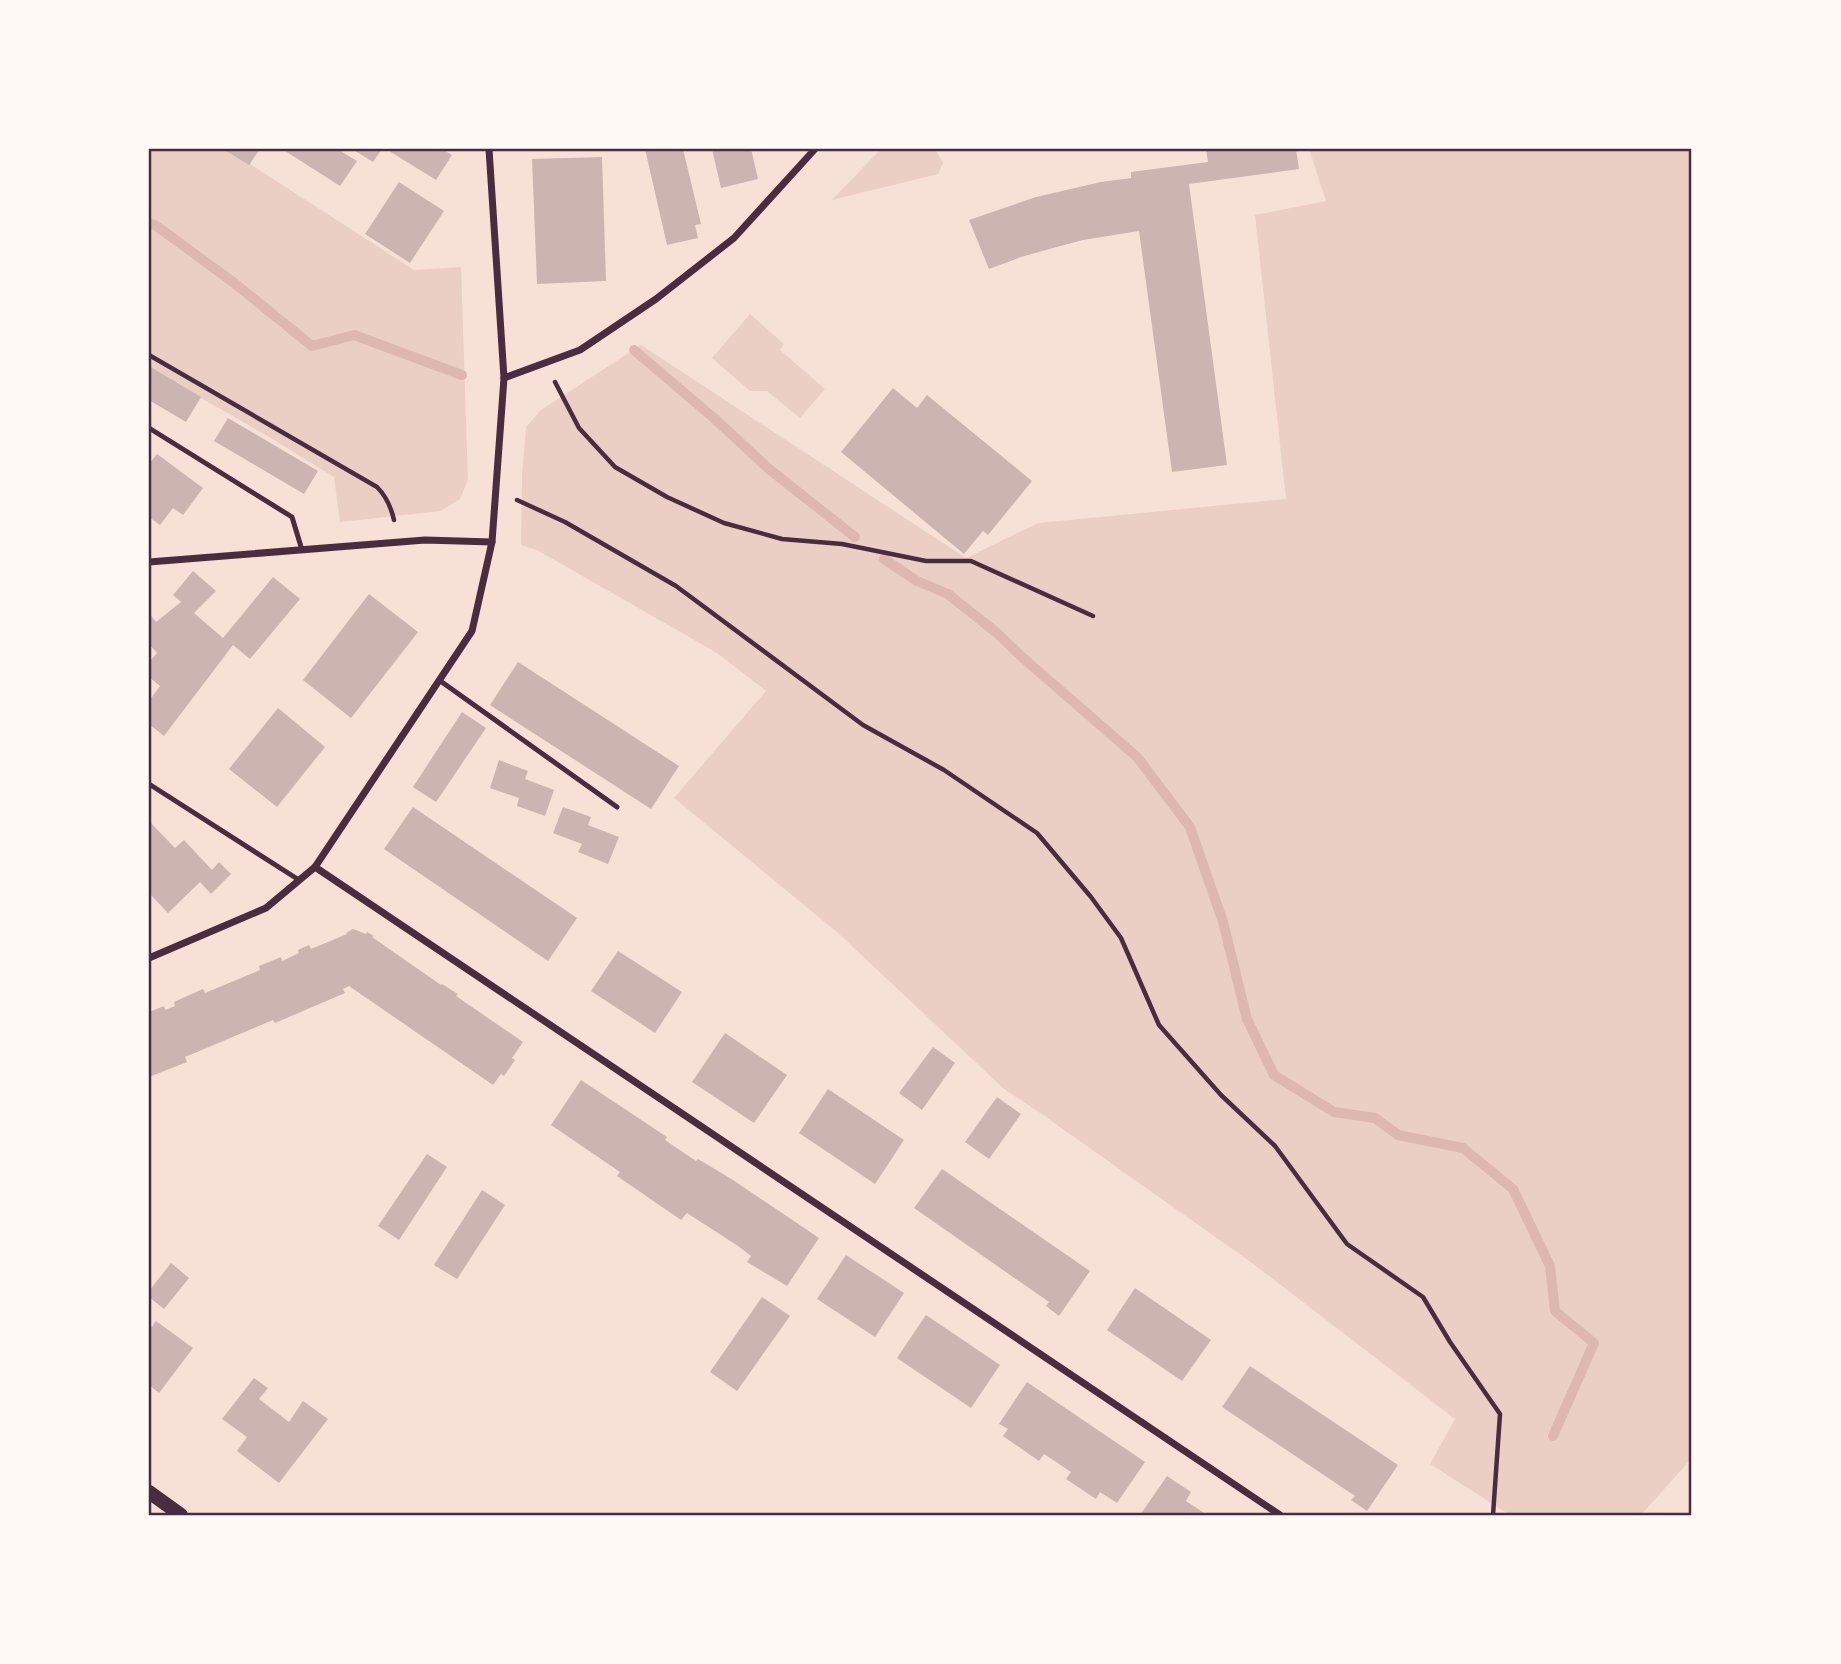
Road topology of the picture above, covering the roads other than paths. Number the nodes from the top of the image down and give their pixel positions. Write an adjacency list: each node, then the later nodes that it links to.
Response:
1 (489, 149): 3 (street)
2 (815, 149): 3 (street)
3 (504, 377): 5 (street)
4 (149, 428): 6 (lane)
5 (492, 542): 6 (street); 8 (street)
6 (302, 550): 7 (street)
7 (149, 562)
8 (439, 680): 10 (lane); 11 (street)
9 (149, 784): 12 (lane)
10 (617, 807)
11 (314, 867): 12 (street); 16 (street)
12 (299, 880): 13 (street)
13 (149, 958)
14 (149, 1492): 15 (main road)
15 (181, 1515)
16 (1280, 1515)

